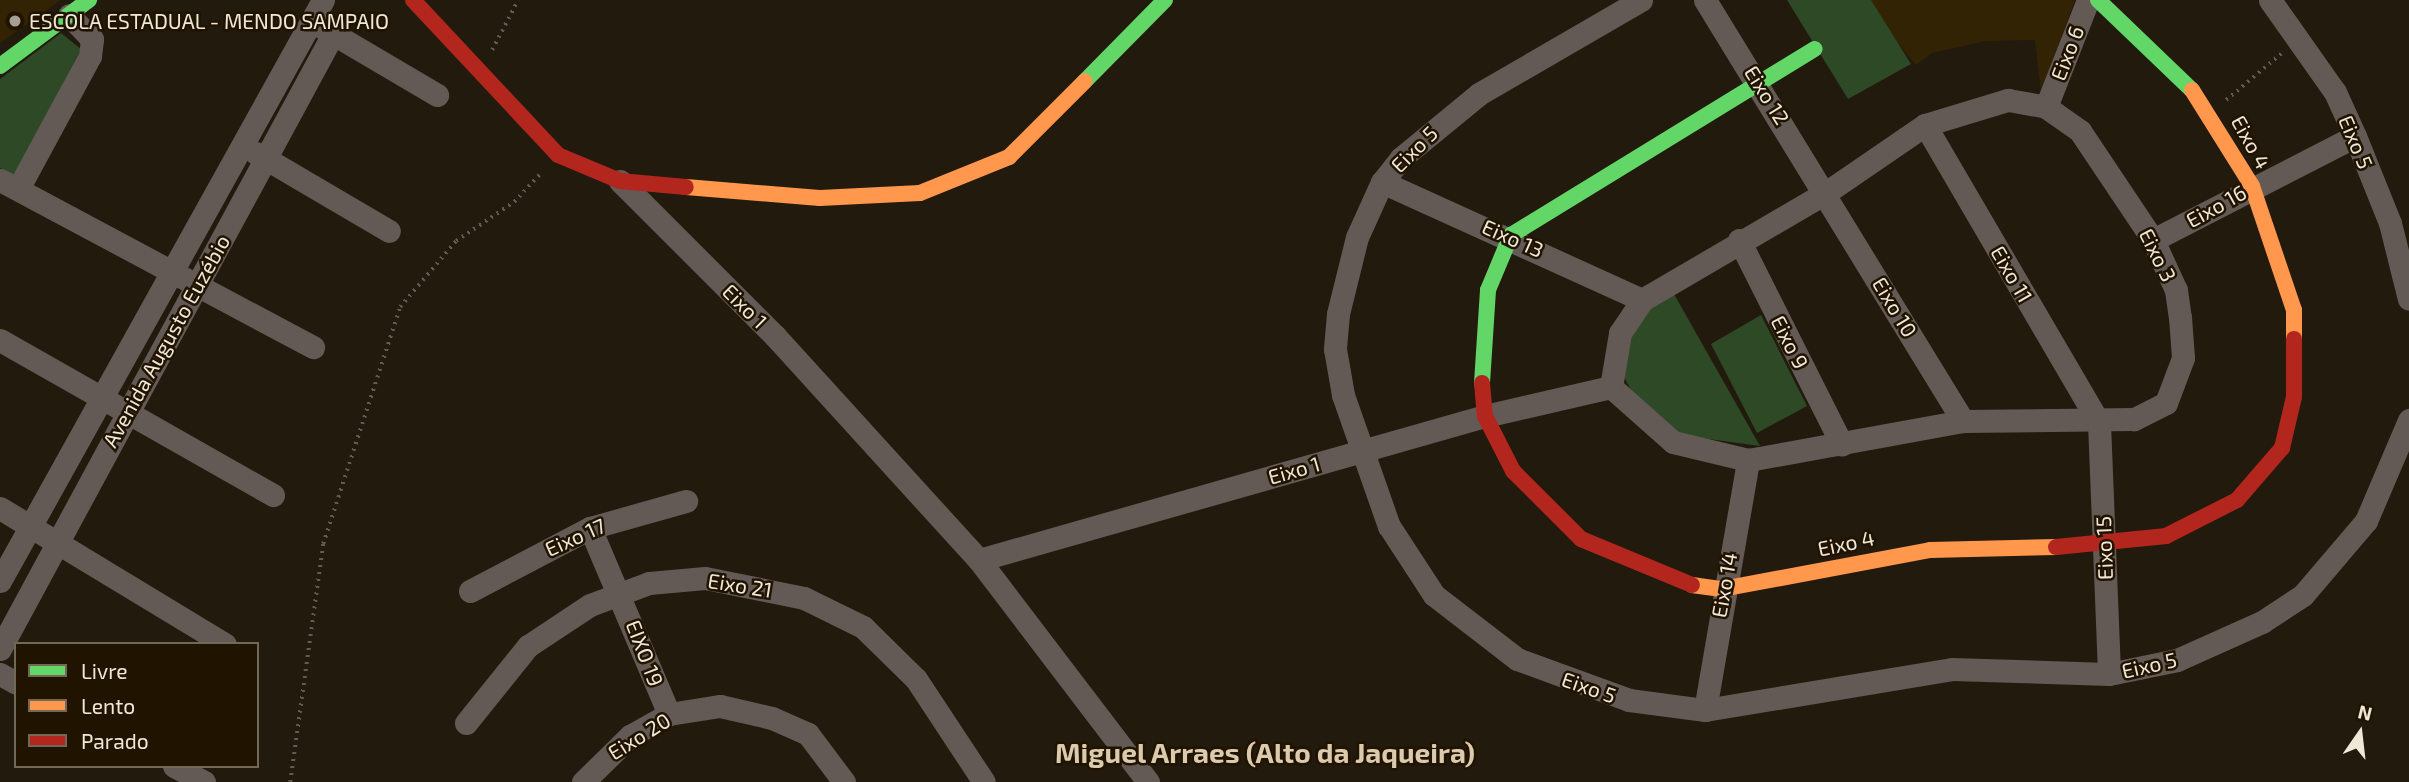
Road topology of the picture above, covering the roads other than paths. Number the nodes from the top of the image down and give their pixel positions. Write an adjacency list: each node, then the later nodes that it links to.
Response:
1 (89, 0): 10 (street)
2 (323, 0): 11 (street, Avenida Augusto Euzébio)
3 (413, 0): 22 (street)
4 (1164, 0): 22 (street)
5 (1641, 0): 23 (street, Eixo 5)
6 (1706, 0): 15 (street, Eixo 12)
7 (2088, 0): 17 (street, Eixo 6)
8 (2098, 0): 25 (street, Eixo 4)
9 (2270, 0): 19 (street, Eixo 5)
10 (69, 15): 14 (street); 24 (street)
11 (311, 20): 12 (street); 20 (street, Avenida Augusto Euzébio)
12 (332, 34): 16 (street); 21 (street, Avenida Augusto Euzébio)
13 (1814, 49): 15 (street)
14 (0, 65)
15 (1760, 83): 26 (street, Eixo 12); 28 (street)
16 (437, 95)
17 (2046, 107): 18 (street); 30 (street, Eixo 3)
18 (1925, 125): 26 (street); 43 (street, Eixo 11)
19 (2355, 136): 25 (street, Eixo 16); 34 (street, Eixo 5)
20 (242, 144): 21 (street); 31 (street, Avenida Augusto Euzébio)
21 (267, 159): 27 (street); 32 (street, Avenida Augusto Euzébio)
22 (620, 181): 54 (street, Eixo 1)
23 (1382, 182): 28 (street, Eixo 13); 45 (street, Eixo 5)
24 (9, 184): 31 (street)
25 (2252, 186): 30 (street, Eixo 16); 53 (street, Eixo 4)
26 (1827, 192): 29 (street); 42 (street, Eixo 10)
27 (389, 231)
28 (1511, 235): 33 (street, Eixo 13); 40 (street, Eixo 4)
29 (1739, 240): 33 (street); 44 (street, Eixo 9)
30 (2152, 240): 43 (street, Eixo 3)
31 (172, 270): 32 (street); 38 (street, Avenida Augusto Euzébio)
32 (196, 283): 36 (street); 39 (street, Avenida Augusto Euzébio)
33 (1642, 299): 37 (street)
34 (2409, 299)
35 (0, 340): 38 (street)
36 (313, 346)
37 (1611, 387): 40 (street, Eixo 1); 46 (street, Eixo 3)
38 (100, 396): 39 (street); 50 (street, Avenida Augusto Euzébio)
39 (126, 412): 47 (street); 52 (street, Avenida Augusto Euzébio)
40 (1485, 416): 45 (street, Eixo 1); 56 (street, Eixo 4)
41 (2409, 420): 61 (street, Eixo 5)
42 (1963, 421): 43 (street, Eixo 3); 44 (street, Eixo 3)
43 (2099, 423): 53 (street, Eixo 15)
44 (1842, 444): 46 (street, Eixo 3)
45 (1359, 452): 54 (street, Eixo 1); 62 (street, Eixo 5)
46 (1748, 460): 56 (street, Eixo 14)
47 (273, 495)
48 (687, 501): 51 (street, Eixo 17)
49 (0, 508): 50 (street)
50 (32, 526): 52 (street); 55 (street, Avenida Augusto Euzébio)
51 (590, 528): 57 (street, Eixo 17); 58 (street, EIXO 19)
52 (59, 543): 59 (street); 60 (street, Avenida Augusto Euzébio)
53 (2104, 547): 56 (street, Eixo 4); 61 (street, Eixo 15)
54 (979, 560): 70 (street, Eixo 1)
55 (0, 581)
56 (1722, 589): 62 (street, Eixo 14)
57 (470, 591)
58 (622, 592): 63 (street, EIXO 19); 64 (street, Eixo 21); 69 (street, Eixo 21)
59 (222, 642)
60 (0, 649)
61 (2109, 674): 62 (street, Eixo 5)
62 (1705, 710)
63 (669, 714): 67 (street, Eixo 20); 68 (street, Eixo 20)
64 (466, 723)
65 (178, 768): 66 (street)
66 (204, 782)
67 (583, 782)
68 (844, 782)
69 (984, 782)
70 (1148, 782)

